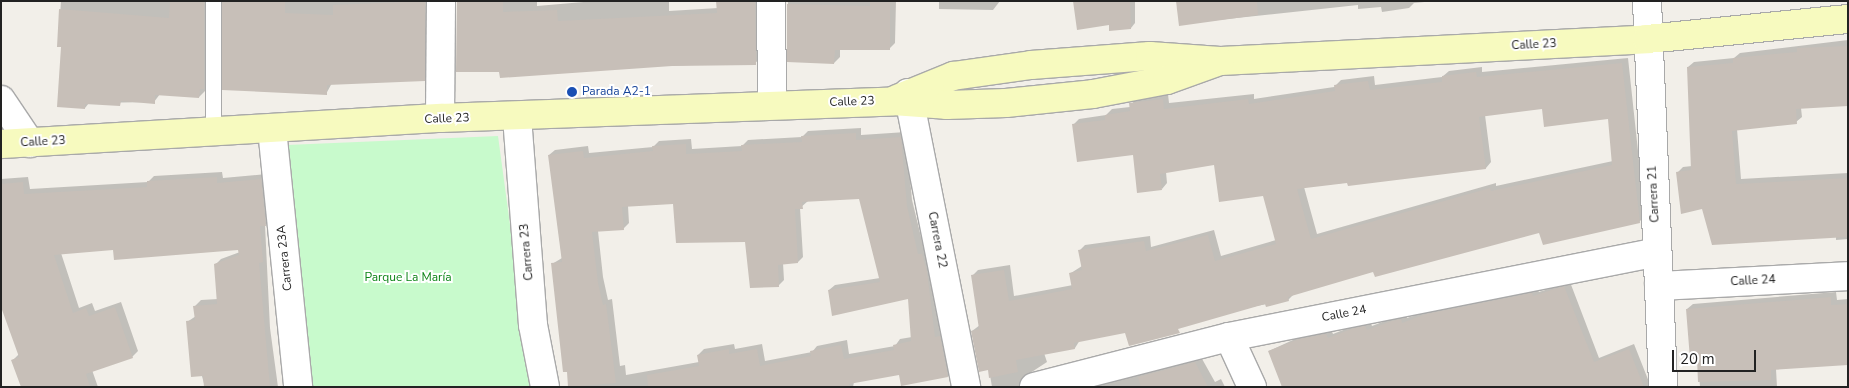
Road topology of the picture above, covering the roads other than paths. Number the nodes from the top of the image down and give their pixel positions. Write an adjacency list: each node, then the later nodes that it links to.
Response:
1 (214, 1): 13 (lane)
2 (441, 1): 11 (street)
3 (771, 1): 9 (street)
4 (1646, 1): 6 (street, Carrera 21)
5 (1848, 19): 6 (street, Calle 23)
6 (1647, 39): 7 (street, Calle 23); 16 (street, Carrera 21)
7 (904, 99): 9 (street, Calle 23); 22 (street, Carrera 22)
8 (1, 100): 14 (street)
9 (772, 105): 10 (street, Calle 23)
10 (517, 117): 11 (street, Calle 23); 21 (street, Carrera 23)
11 (440, 118): 12 (street, Calle 23)
12 (272, 129): 13 (street, Calle 23); 20 (street, Carrera 23A)
13 (213, 132): 14 (street, Calle 23)
14 (30, 143): 15 (street, Calle 23)
15 (2, 144)
16 (1657, 252): 18 (street, Carrera 21); 19 (street, Calle 24)
17 (1848, 276): 18 (street, Calle 24)
18 (1659, 286): 25 (street, Carrera 21)
19 (1229, 337): 23 (street, Calle 24); 24 (street)
20 (298, 387)
21 (546, 387)
22 (966, 387)
23 (1034, 387)
24 (1252, 387)
25 (1663, 387)

